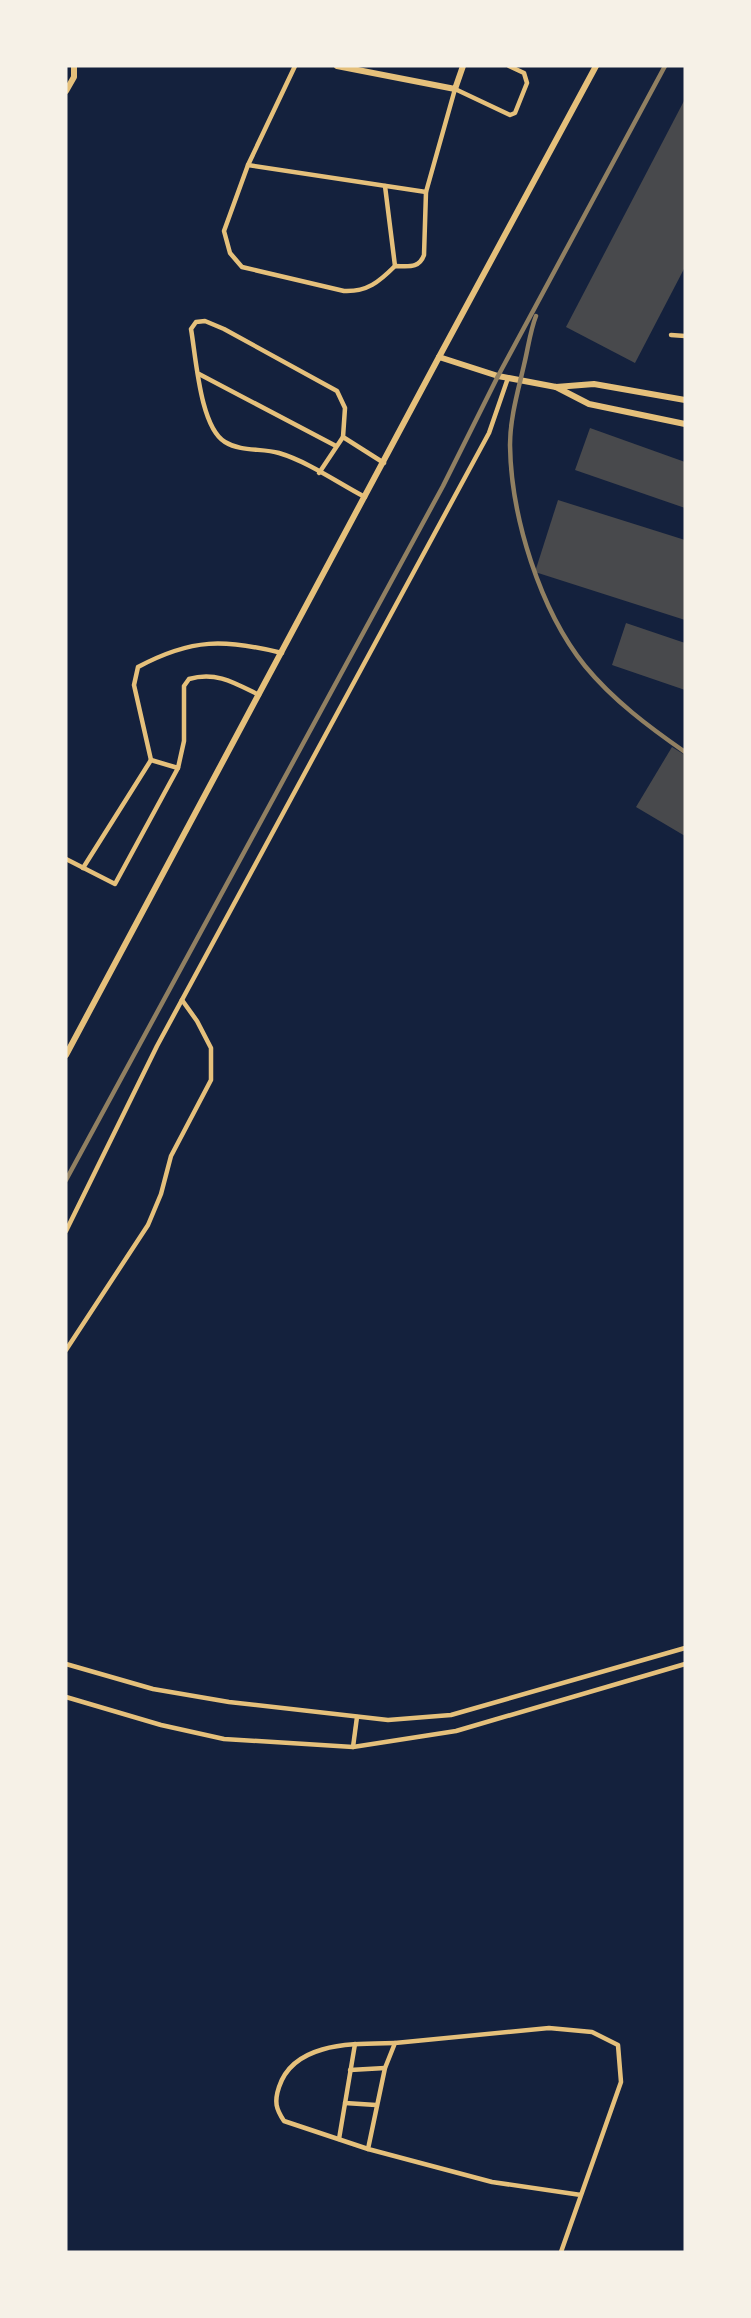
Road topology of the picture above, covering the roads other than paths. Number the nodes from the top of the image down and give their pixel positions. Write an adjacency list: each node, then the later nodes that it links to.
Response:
1 (74, 66): 8 (street)
2 (295, 66): 9 (lane)
3 (337, 66): 7 (street)
4 (463, 66): 7 (street)
5 (508, 66): 7 (lane)
6 (596, 66): 15 (street)
7 (455, 89): 11 (lane)
8 (66, 91)
9 (248, 165): 10 (lane); 12 (lane)
10 (385, 186): 11 (lane); 12 (lane)
11 (426, 192): 12 (lane)
12 (395, 266)
13 (670, 335): 14 (lane)
14 (685, 336)
15 (439, 357): 17 (street); 23 (street)
16 (199, 374): 21 (lane); 22 (lane); 24 (lane)
17 (508, 378): 18 (street); 32 (lane)
18 (556, 387): 19 (street); 20 (street)
19 (685, 400)
20 (685, 424)
21 (343, 437): 22 (lane); 23 (lane)
22 (336, 446): 24 (lane)
23 (384, 463): 25 (street)
24 (319, 473): 25 (lane)
25 (365, 497): 26 (street)
26 (282, 653): 27 (street); 28 (lane)
27 (259, 695): 29 (lane); 33 (street)
28 (151, 760): 29 (lane); 31 (lane)
29 (178, 768): 31 (lane)
30 (66, 859): 31 (lane)
31 (84, 868)
32 (182, 1000): 34 (lane); 35 (lane)
33 (66, 1055)
34 (66, 1231)
35 (66, 1350)
36 (685, 1648): 40 (lane)
37 (66, 1664): 40 (lane)
38 (685, 1664): 41 (lane)
39 (66, 1697): 41 (lane)
40 (357, 1717): 41 (lane)
41 (353, 1747)
42 (395, 2043): 43 (lane); 44 (lane); 50 (lane)
43 (355, 2044): 45 (lane); 48 (lane)
44 (385, 2068): 45 (lane); 47 (lane)
45 (350, 2070): 46 (lane)
46 (345, 2103): 47 (lane); 48 (lane)
47 (376, 2105): 49 (lane)
48 (339, 2139): 49 (lane)
49 (368, 2149): 50 (lane)
50 (580, 2195): 51 (lane)
51 (561, 2252)

